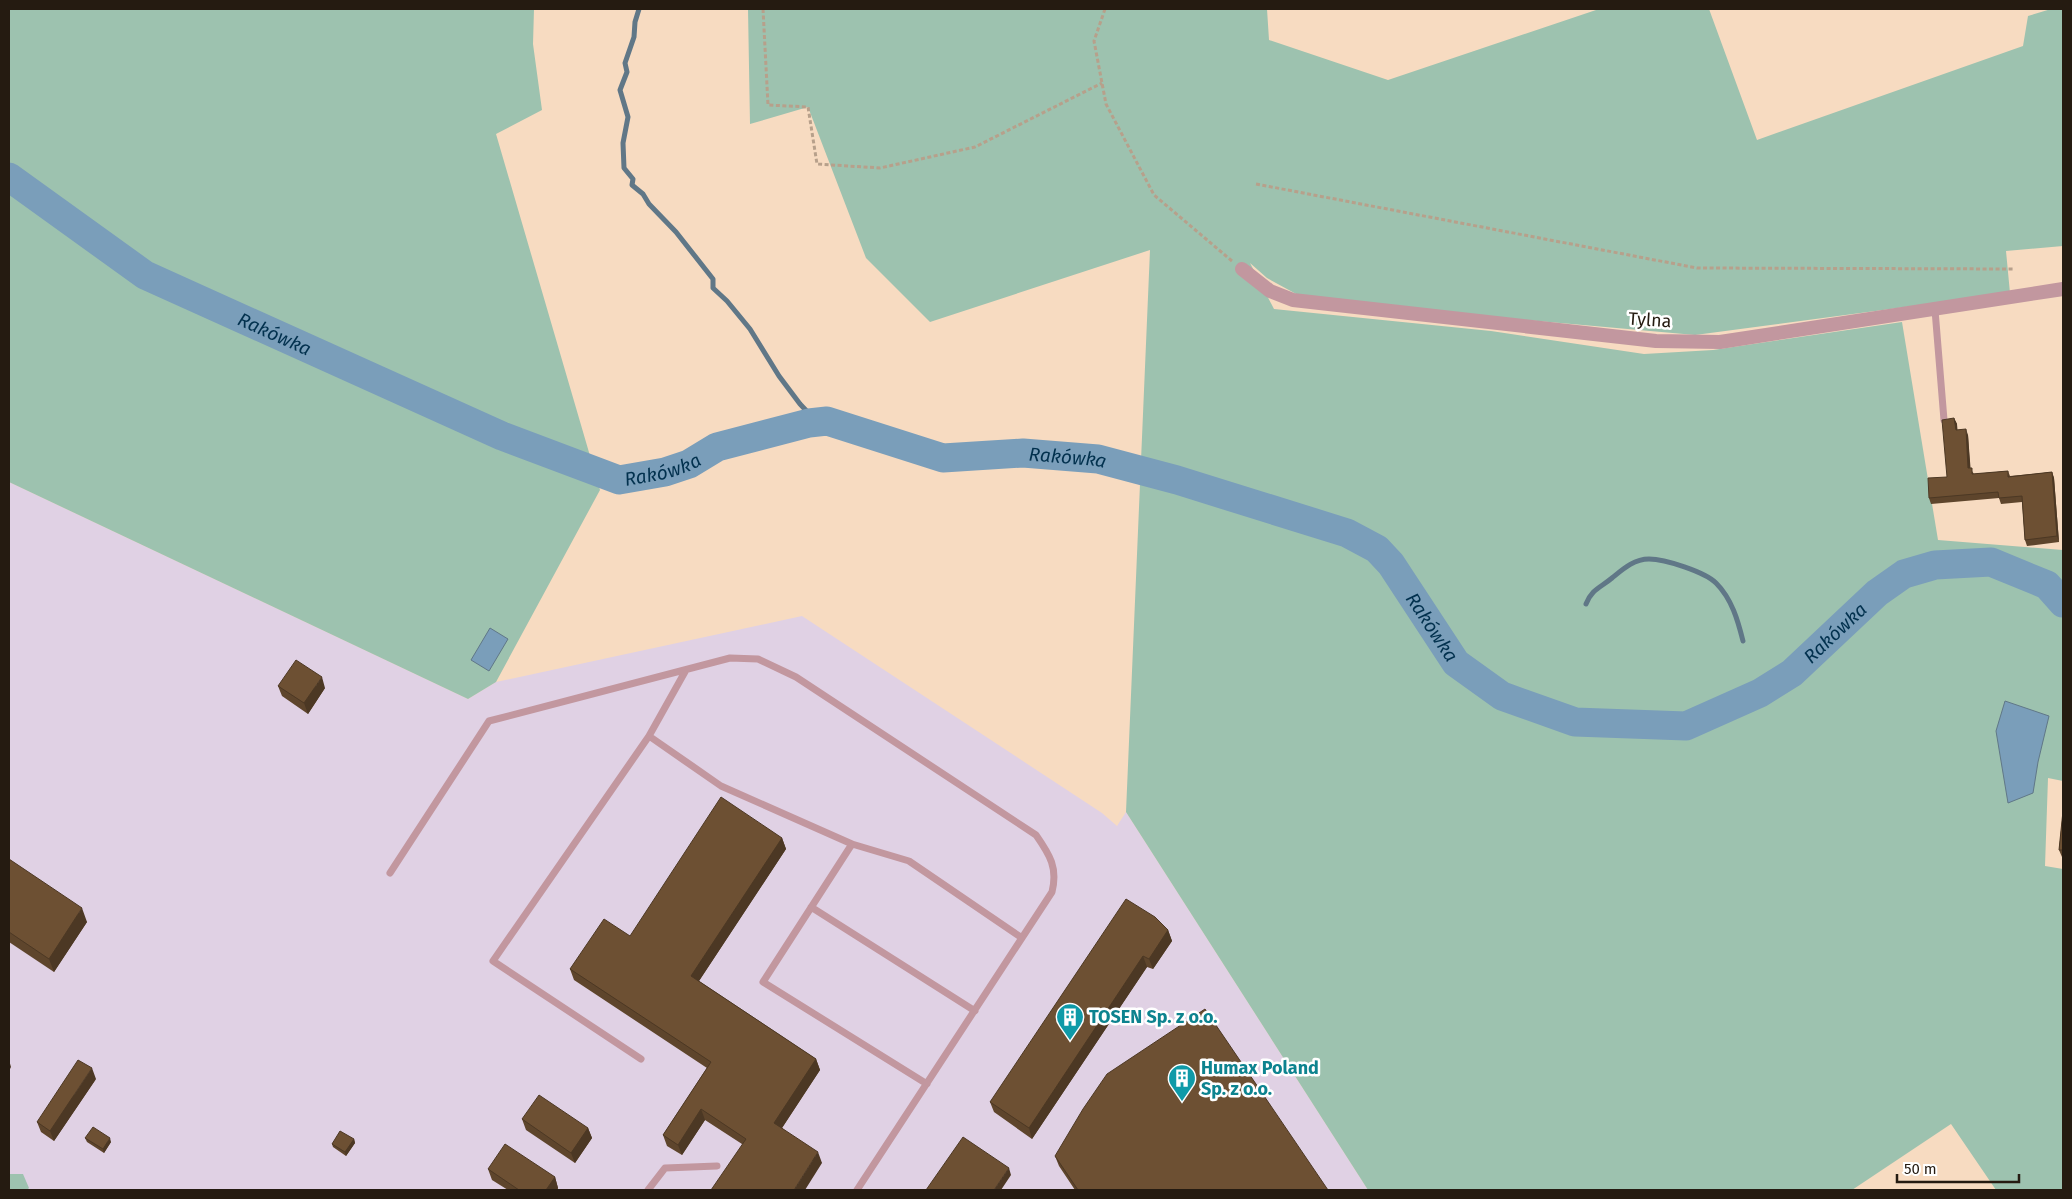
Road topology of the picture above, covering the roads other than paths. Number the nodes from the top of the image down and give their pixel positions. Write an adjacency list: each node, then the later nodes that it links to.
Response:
1 (1242, 269): 3 (street, Tylna)
2 (2063, 289): 3 (street, Tylna)
3 (1935, 310): 4 (lane)
4 (1944, 420)
5 (686, 670): 6 (lane); 8 (lane); 10 (lane)
6 (649, 736): 7 (lane); 12 (lane)
7 (852, 844): 9 (lane); 10 (lane)
8 (390, 873)
9 (811, 907): 11 (lane); 13 (lane)
10 (1022, 938): 11 (lane)
11 (975, 1011): 13 (lane)
12 (641, 1059)
13 (927, 1084): 16 (lane)
14 (716, 1166): 15 (lane)
15 (648, 1190)
16 (857, 1190)

